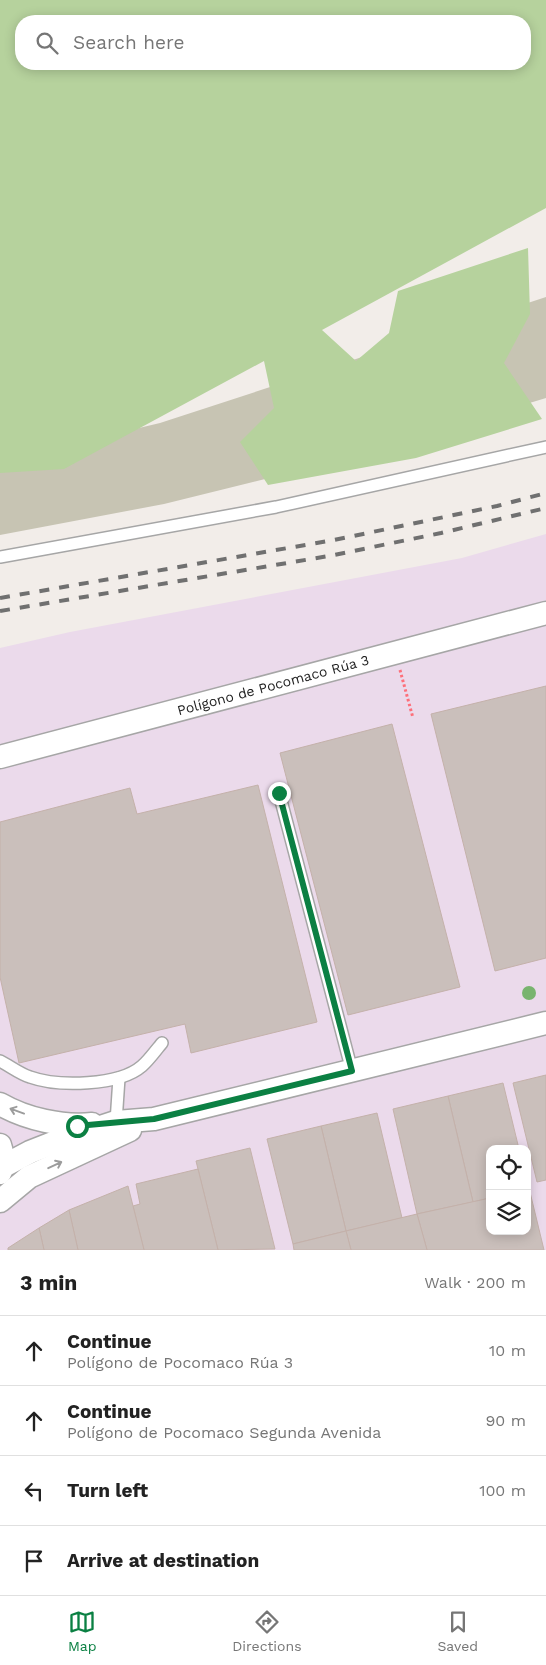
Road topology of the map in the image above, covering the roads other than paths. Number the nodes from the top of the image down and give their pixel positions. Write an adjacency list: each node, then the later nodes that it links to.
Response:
1 (546, 447): 2 (lane)
2 (0, 557)
3 (546, 613): 4 (street, Polígono de Pocomaco Rúa 3)
4 (0, 757)
5 (279, 793): 9 (lane)
6 (546, 1023): 9 (street)
7 (162, 1043): 10 (lane)
8 (0, 1061): 10 (lane)
9 (352, 1071): 12 (street)
10 (119, 1078): 13 (lane)
11 (0, 1104): 13 (street, one-way to 11)
12 (154, 1119): 13 (street); 15 (street, one-way to 12)
13 (116, 1122): 14 (street)
14 (1, 1164): 15 (street)
15 (29, 1177): 16 (street)
16 (0, 1201)

